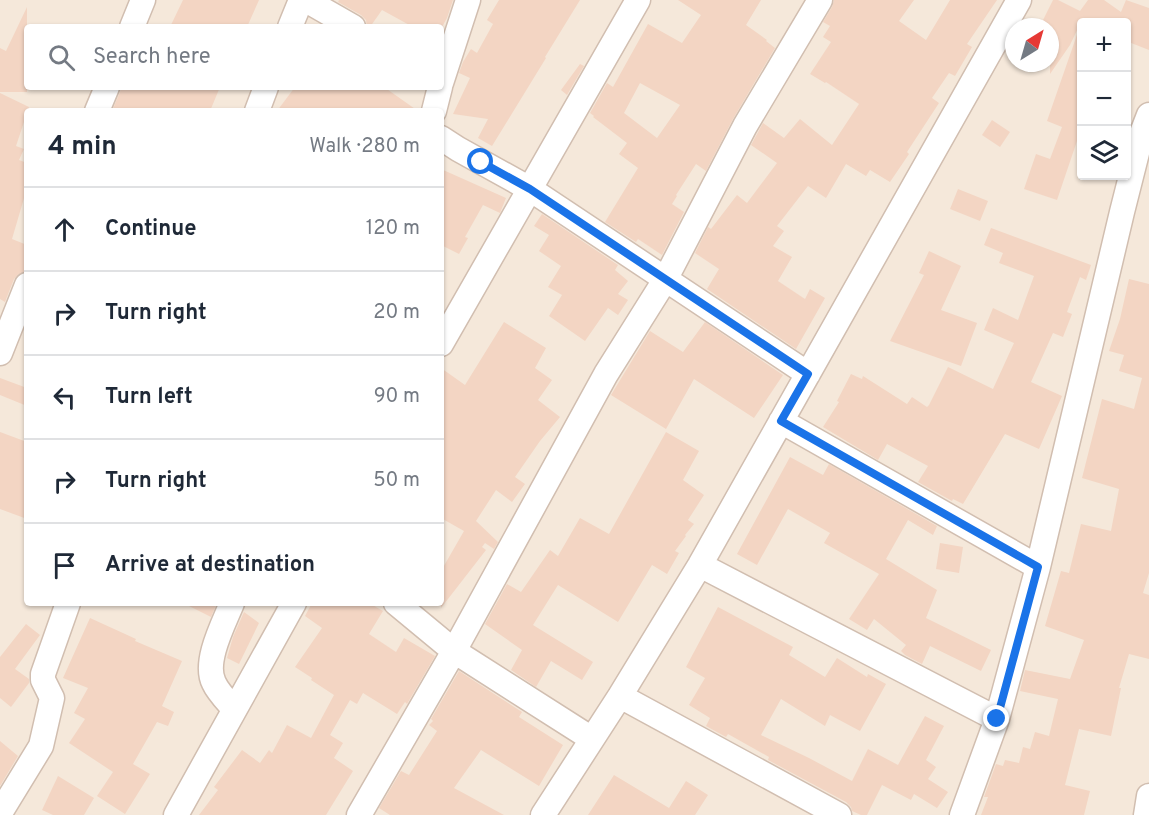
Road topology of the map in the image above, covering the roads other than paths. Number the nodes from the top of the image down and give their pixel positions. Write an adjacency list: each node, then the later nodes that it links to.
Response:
1 (143, 0): 8 (street)
2 (301, 0): 9 (street)
3 (306, 0): 10 (street)
4 (468, 0): 11 (street)
5 (638, 0): 20 (street)
6 (820, 0): 21 (street)
7 (1019, 0): 26 (street)
8 (133, 24)
9 (291, 24)
10 (348, 24)
11 (444, 75)
12 (106, 90): 15 (street)
13 (265, 90): 16 (street)
14 (439, 90): 17 (street)
15 (98, 108)
16 (257, 108)
17 (435, 108)
18 (1149, 115): 29 (street)
19 (444, 140): 20 (street)
20 (530, 189): 21 (street); 24 (street)
21 (666, 280): 26 (street); 34 (street)
22 (24, 292): 23 (street)
23 (14, 316): 25 (street)
24 (444, 339)
25 (0, 353)
26 (808, 374): 27 (street)
27 (781, 421): 28 (street); 29 (street)
28 (700, 565): 35 (street); 37 (street)
29 (1038, 567): 37 (street)
30 (67, 606): 40 (street)
31 (231, 606): 36 (street)
32 (292, 606): 36 (street)
33 (400, 606): 34 (street)
34 (454, 651): 38 (street); 42 (street)
35 (620, 696): 38 (street); 44 (street)
36 (234, 709): 41 (street)
37 (997, 719): 45 (street)
38 (592, 739): 43 (street)
39 (1149, 796): 46 (street)
40 (0, 813)
41 (176, 815)
42 (359, 815)
43 (543, 815)
44 (839, 815)
45 (962, 815)
46 (1146, 815)

